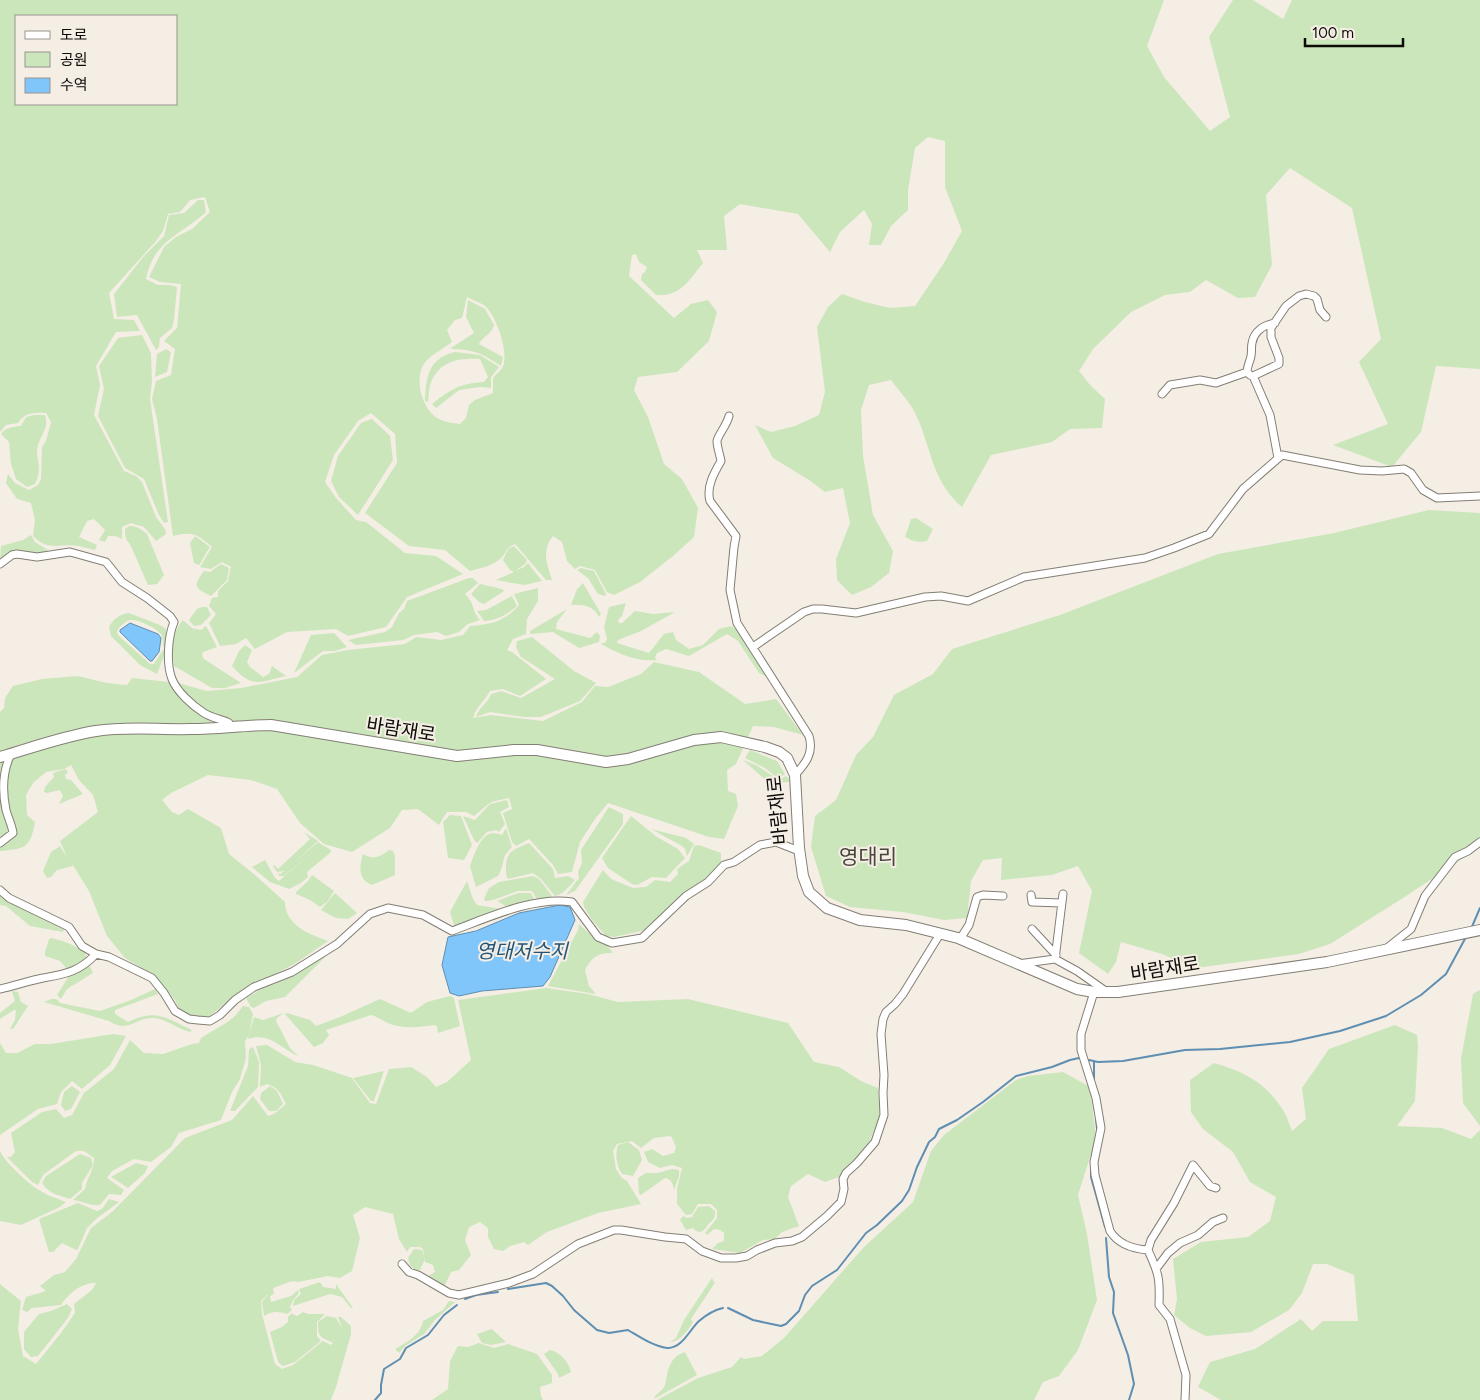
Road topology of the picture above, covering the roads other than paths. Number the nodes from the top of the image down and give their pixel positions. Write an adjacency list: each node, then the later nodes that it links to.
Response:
1 (1326, 318): 2 (street)
2 (1275, 323): 3 (street); 3 (street)
3 (1250, 374): 4 (street); 6 (street)
4 (1162, 394)
5 (730, 416): 9 (street)
6 (1278, 458): 7 (street); 9 (street)
7 (1480, 496)
8 (0, 564): 10 (street)
9 (753, 648): 12 (street)
10 (230, 727): 11 (street, 바람재로); 12 (street, 바람재로)
11 (4, 756): 14 (street)
12 (795, 775): 15 (street, 바람재로)
13 (1480, 842): 25 (street)
14 (0, 843)
15 (799, 852): 23 (street, 바람재로); 26 (street)
16 (0, 890): 26 (street)
17 (1031, 894): 20 (street)
18 (1063, 894): 20 (street)
19 (1004, 896): 24 (street)
20 (1062, 903): 27 (street)
21 (1032, 930): 27 (street)
22 (1479, 930): 25 (street, 바람재로)
23 (940, 934): 24 (street, 바람재로); 35 (street)
24 (960, 939): 28 (street, 바람재로)
25 (1386, 949): 31 (street, 바람재로)
26 (96, 954): 29 (street)
27 (1056, 957): 28 (street); 31 (street)
28 (1018, 964): 30 (street, 바람재로)
29 (0, 989)
30 (1094, 992): 31 (street, 바람재로); 34 (street)
31 (1108, 992)
32 (1216, 1188): 34 (street)
33 (1223, 1218): 36 (street)
34 (1148, 1250): 36 (street)
35 (402, 1264)
36 (1156, 1269): 37 (street)
37 (1184, 1400)

